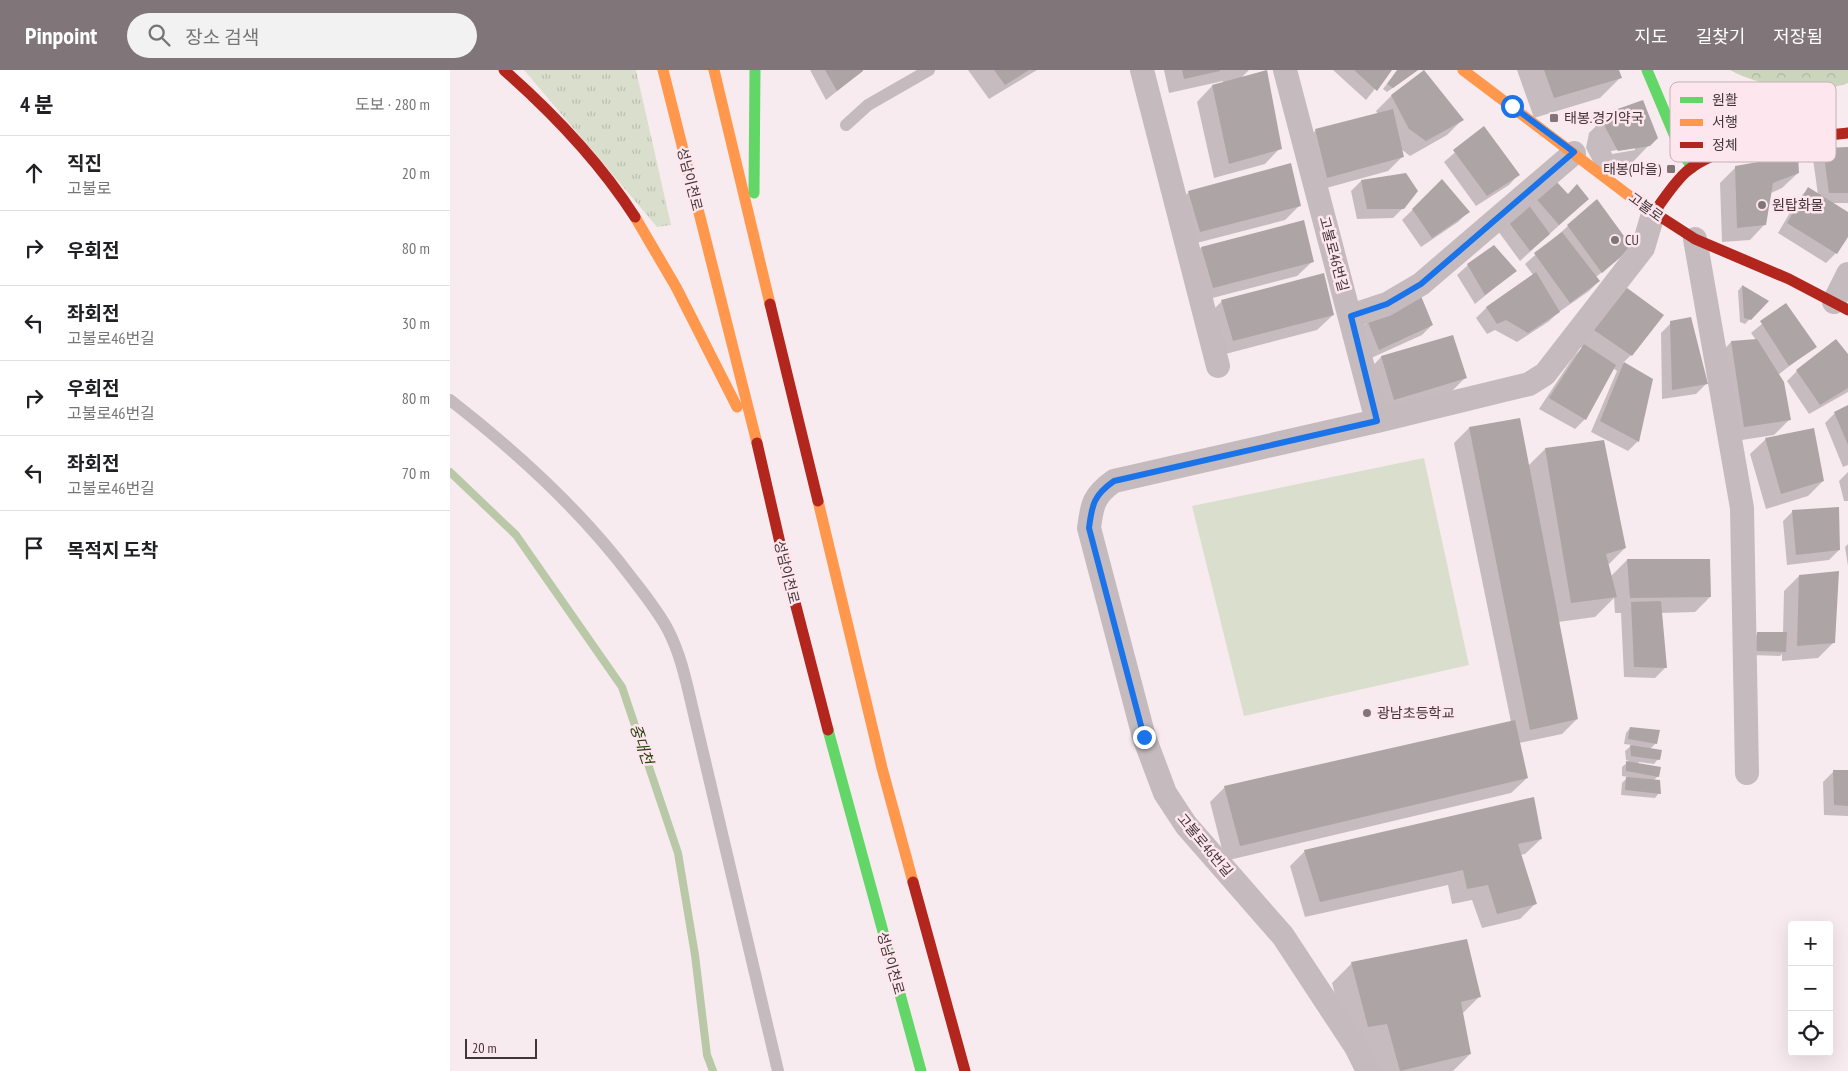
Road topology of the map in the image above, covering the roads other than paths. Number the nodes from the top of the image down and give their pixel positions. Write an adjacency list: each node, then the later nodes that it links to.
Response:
1 (504, 70): 25 (main road)
2 (663, 70): 25 (main road, 성남이천로)
3 (714, 70): 17 (main road)
4 (755, 70): 17 (main road)
5 (928, 70): 11 (lane)
6 (1142, 70): 22 (street)
7 (1285, 70): 21 (street, 고불로46번길)
8 (1463, 70): 12 (main road, 고불로)
9 (1647, 70): 10 (main road)
10 (1670, 125)
11 (846, 126)
12 (1574, 152): 16 (main road, 고불로); 21 (street)
13 (1688, 162): 15 (main road)
14 (1705, 162): 15 (main road)
15 (1692, 168): 16 (main road)
16 (1653, 214): 18 (main road, 고불로); 24 (street)
17 (753, 235): 29 (main road)
18 (1695, 239): 20 (main road, 고불로); 26 (street)
19 (1848, 274): 20 (street)
20 (1841, 306)
21 (1351, 316): 24 (street, 고불로46번길)
22 (1218, 366)
23 (450, 400): 27 (lane)
24 (1377, 421): 30 (street, 고불로46번길)
25 (758, 447): 28 (main road, 성남이천로)
26 (1747, 773)
27 (778, 1071)
28 (921, 1071)
29 (965, 1071)
30 (1368, 1071)

